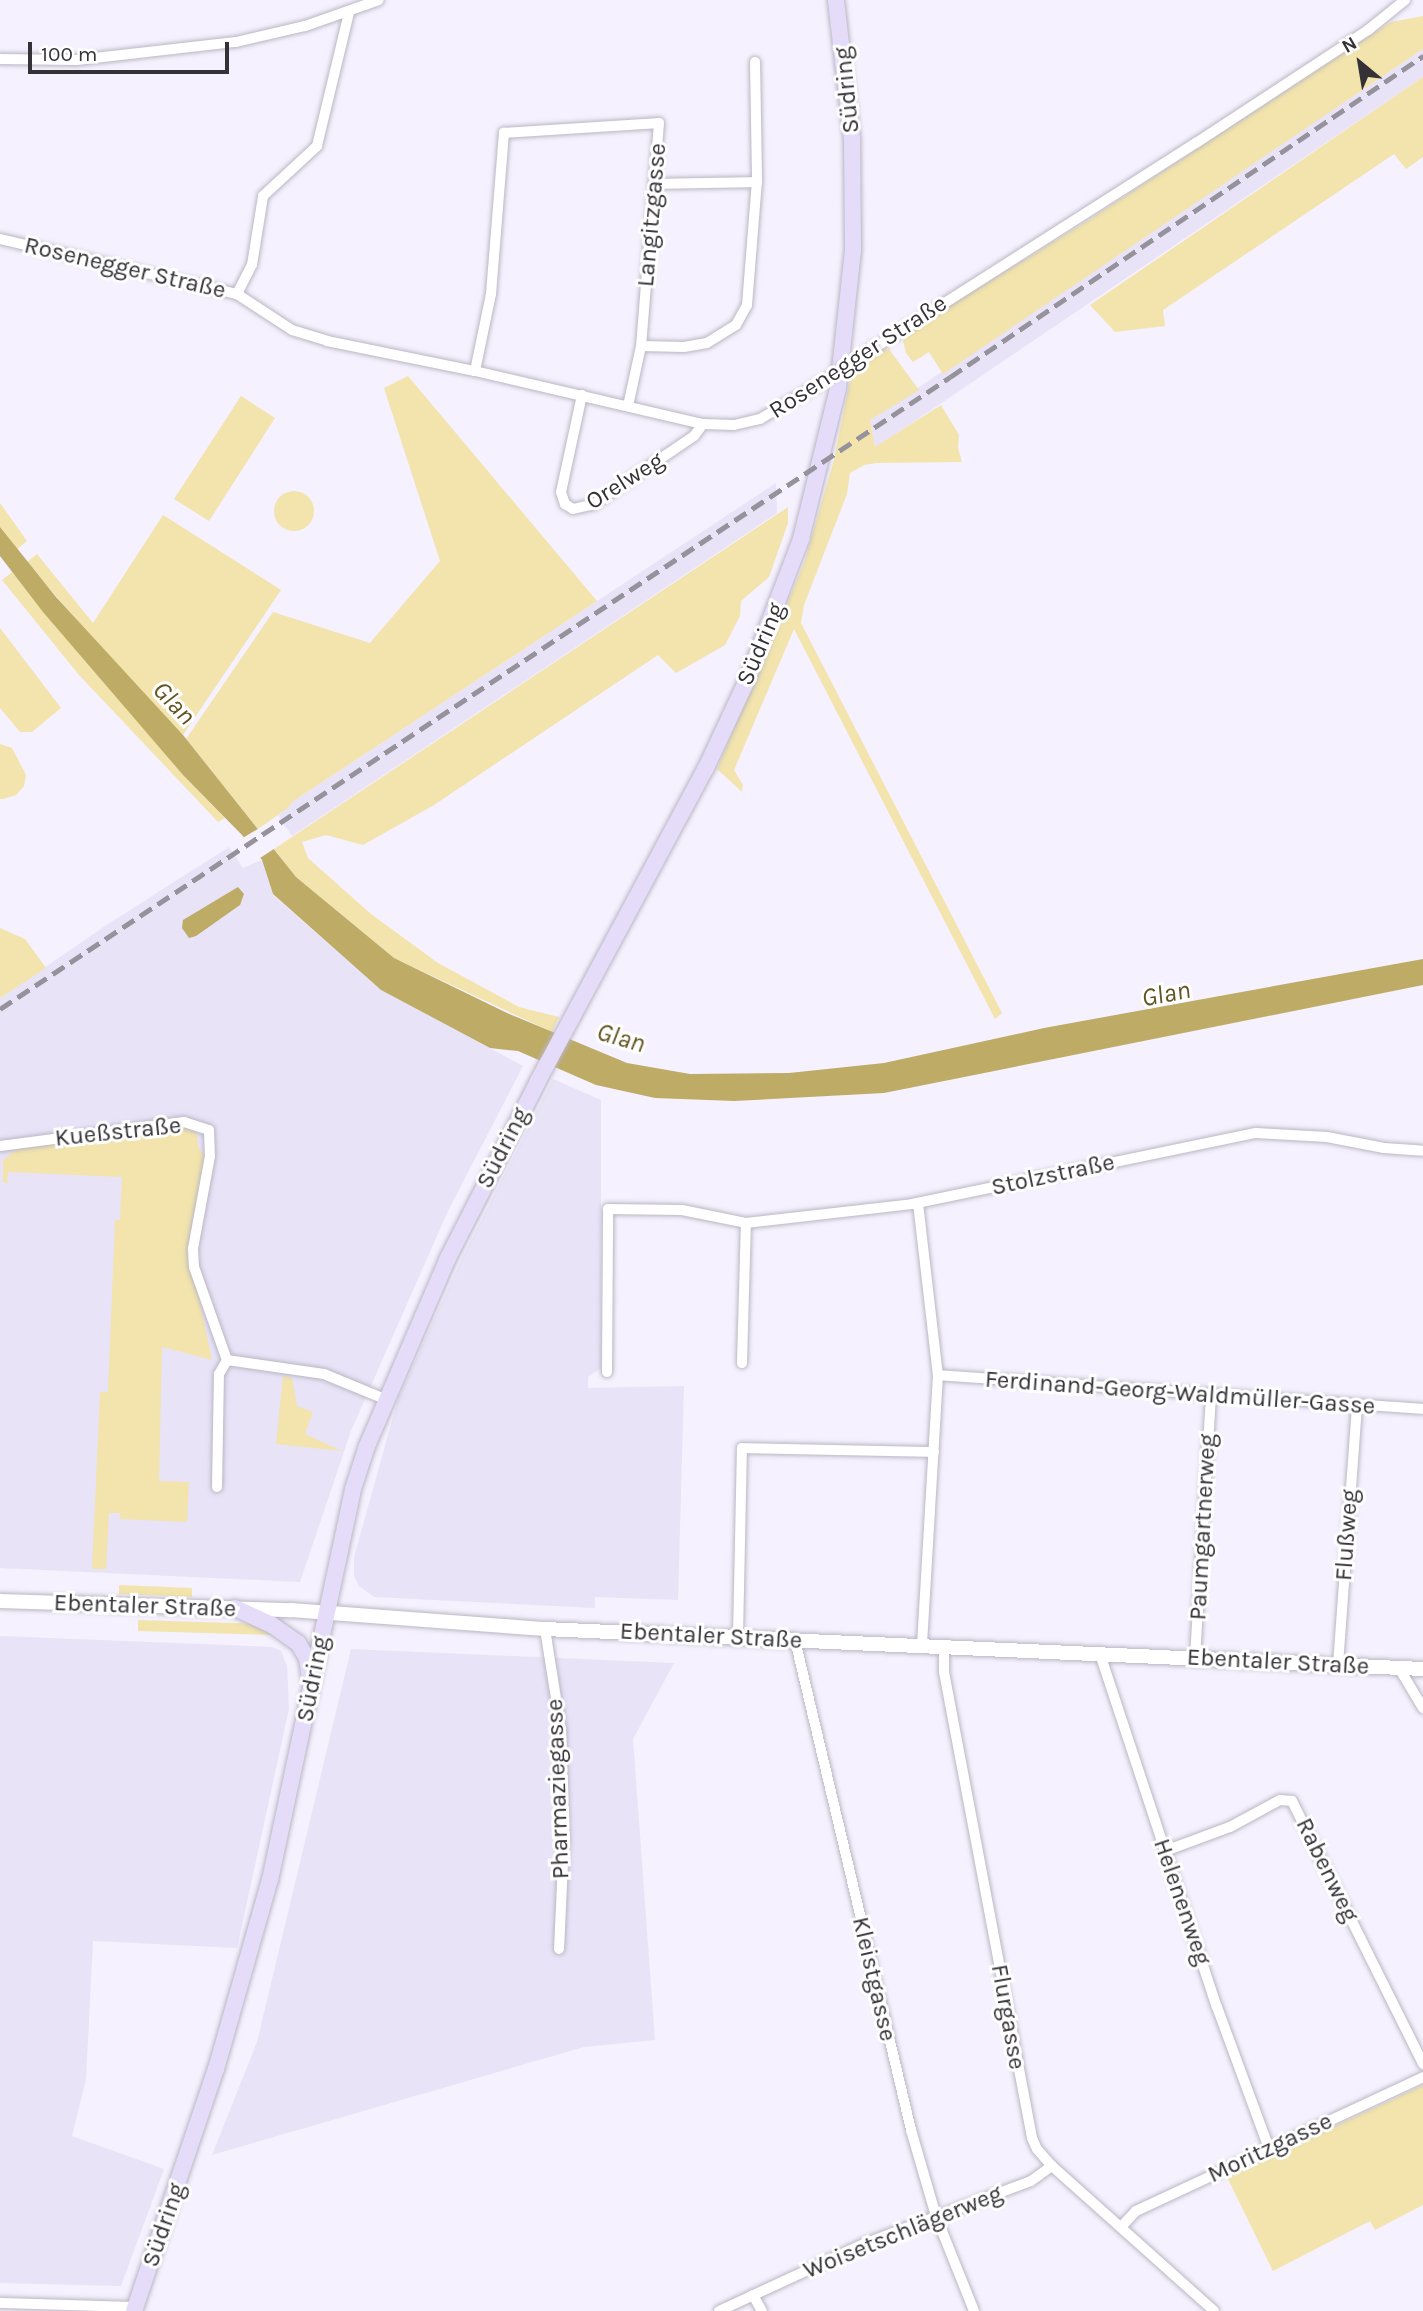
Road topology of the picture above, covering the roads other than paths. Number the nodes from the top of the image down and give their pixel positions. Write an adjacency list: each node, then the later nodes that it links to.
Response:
1 (379, 0): 4 (street)
2 (836, 0): 25 (main road, Südring)
3 (1405, 0): 15 (street, Rosenegger Straße, bridge)
4 (349, 13): 5 (street); 10 (street)
5 (0, 59)
6 (755, 62): 7 (street)
7 (757, 182): 8 (street); 11 (street)
8 (656, 184): 11 (street, Langitzgasse); 12 (street, Langitzgasse)
9 (0, 239): 10 (street, Rosenegger Straße)
10 (237, 294): 12 (street, Rosenegger Straße)
11 (641, 346): 14 (street, Langitzgasse)
12 (475, 371): 13 (street, Rosenegger Straße)
13 (582, 395): 14 (street, Rosenegger Straße); 15 (street, Orelweg)
14 (628, 406): 15 (street, Rosenegger Straße)
15 (704, 424)
16 (0, 1146): 20 (street, Kueßstraße)
17 (1423, 1152): 18 (street, Stolzstraße)
18 (918, 1203): 19 (street, Stolzstraße); 23 (street)
19 (746, 1223): 21 (street); 22 (street, Stolzstraße)
20 (227, 1360): 25 (street); 29 (street)
21 (743, 1363)
22 (607, 1372)
23 (938, 1375): 24 (street, Ferdinand-Georg-Waldmüller-Gasse); 28 (street)
24 (1211, 1396): 26 (street, Ferdinand-Georg-Waldmüller-Gasse); 39 (street, Paumgartnerweg)
25 (385, 1399): 32 (main road, Südring)
26 (1357, 1405): 27 (street, Ferdinand-Georg-Waldmüller-Gasse); 40 (street, Flußweg)
27 (1423, 1409)
28 (934, 1452): 34 (street); 36 (street)
29 (217, 1487)
30 (0, 1601): 31 (main road, Ebentaler Straße)
31 (235, 1608): 32 (main road, Ebentaler Straße); 43 (main road)
32 (326, 1613): 33 (main road, Ebentaler Straße); 43 (main road, Südring)
33 (545, 1629): 34 (main road, Ebentaler Straße); 46 (street, Pharmaziegasse)
34 (738, 1636): 35 (main road, Ebentaler Straße)
35 (795, 1640): 36 (main road, Ebentaler Straße); 51 (street, Kleistgasse)
36 (922, 1646): 37 (main road, Ebentaler Straße)
37 (944, 1647): 38 (main road, Ebentaler Straße); 50 (street, Flurgasse)
38 (1100, 1654): 39 (main road, Ebentaler Straße); 45 (street, Helenenweg)
39 (1195, 1657): 40 (main road, Ebentaler Straße)
40 (1338, 1665): 41 (main road, Ebentaler Straße)
41 (1399, 1668): 42 (main road, Ebentaler Straße); 44 (street)
42 (1423, 1669)
43 (311, 1692): 55 (main road, Südring)
44 (1423, 1708)
45 (1165, 1851): 47 (street, Rabenweg); 49 (street, Helenenweg)
46 (559, 1950)
47 (1423, 2064)
48 (1423, 2077): 49 (street, Moritzgasse)
49 (1269, 2148): 52 (street, Moritzgasse)
50 (1052, 2166): 51 (street, Woisetschlägerweg); 52 (street, Flurgasse)
51 (936, 2216): 53 (street, Woisetschlägerweg); 58 (street, Kleistgasse)
52 (1121, 2227): 59 (street, Flurgasse)
53 (753, 2295): 56 (street, Woisetschlägerweg); 57 (street)
54 (0, 2303): 55 (street)
55 (135, 2309)
56 (719, 2311)
57 (762, 2311)
58 (974, 2311)
59 (1214, 2311)

